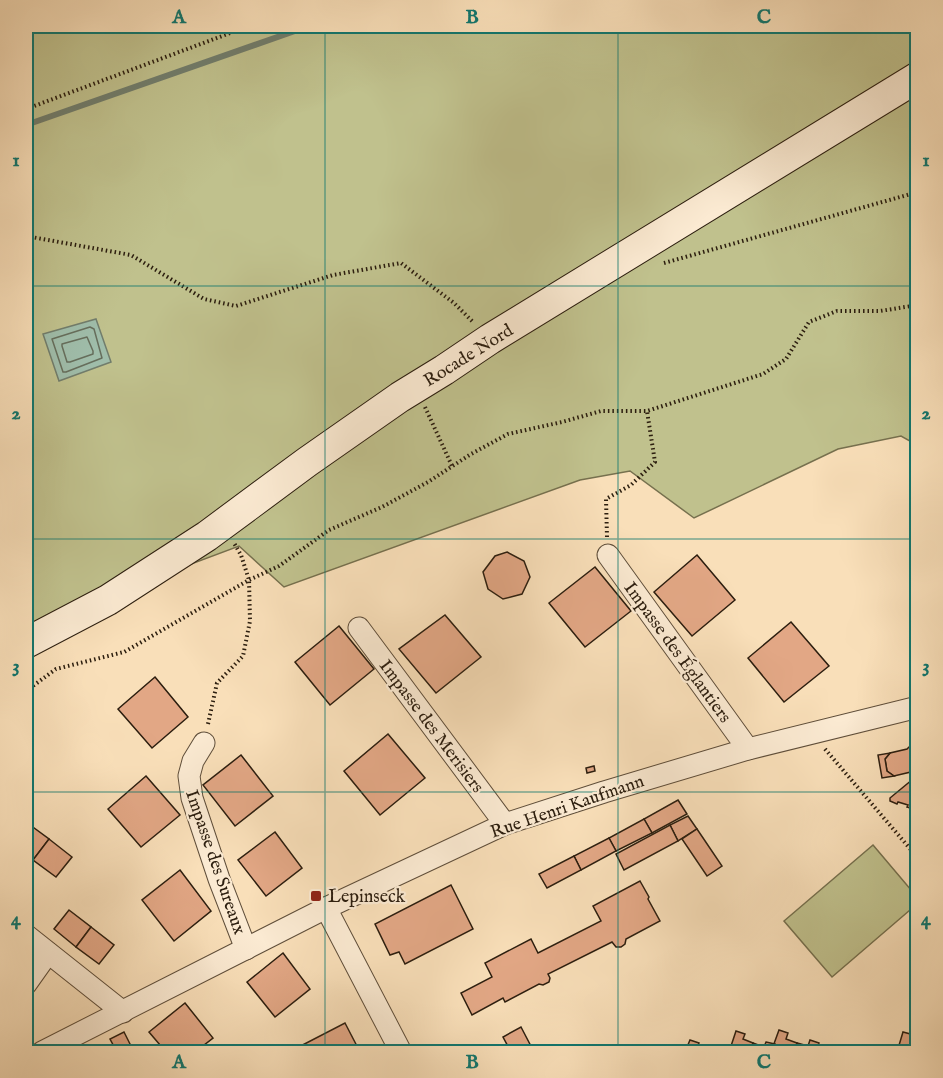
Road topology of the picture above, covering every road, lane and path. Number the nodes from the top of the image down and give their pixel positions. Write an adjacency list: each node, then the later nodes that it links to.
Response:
1 (249, 26): 3 (path)
2 (918, 77): 9 (main road, Rocade Nord)
3 (26, 109)
4 (918, 192): 6 (path)
5 (26, 236): 7 (path)
6 (699, 253)
7 (454, 303)
8 (918, 306): 10 (path)
9 (416, 388): 11 (path); 12 (main road, Rocade Nord)
10 (647, 411): 11 (path); 13 (path)
11 (452, 466): 14 (path)
12 (223, 525): 14 (path); 16 (main road, Rocade Nord)
13 (608, 555): 21 (street, Impasse des Églantiers)
14 (249, 580): 17 (path); 20 (path)
15 (359, 627): 22 (street, Impasse des Merisiers)
16 (26, 643)
17 (26, 691)
18 (918, 707): 19 (street, Rue Henri Kaufmann)
19 (811, 733): 21 (street, Rue Henri Kaufmann); 23 (path)
20 (204, 743): 26 (street, Impasse des Sureaux)
21 (748, 749): 22 (street, Rue Henri Kaufmann)
22 (506, 824): 24 (street, Rue Henri Kaufmann)
23 (918, 858)
24 (326, 908): 26 (street, Rue Henri Kaufmann); 31 (street)
25 (26, 935): 27 (street)
26 (246, 949): 29 (street, Rue Henri Kaufmann)
27 (48, 953): 28 (street); 29 (street)
28 (26, 984)
29 (123, 1012): 30 (street, Rue Henri Kaufmann)
30 (42, 1053)
31 (401, 1053)

